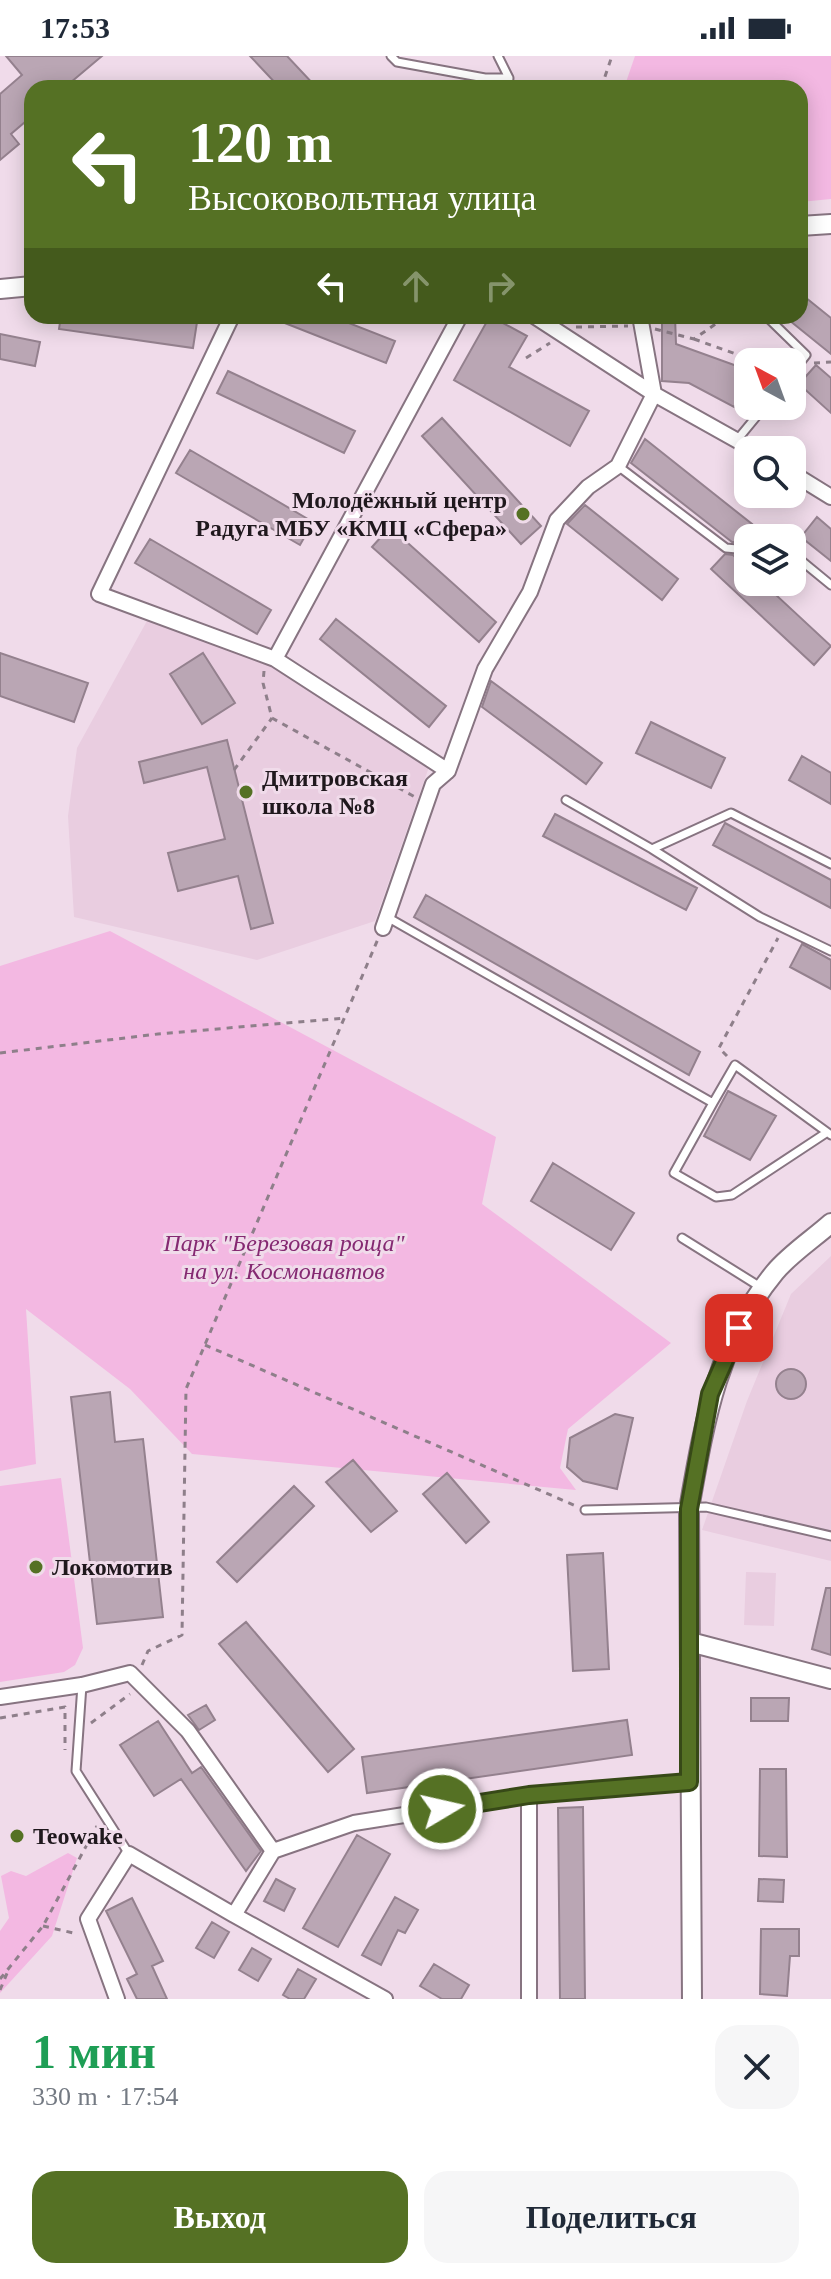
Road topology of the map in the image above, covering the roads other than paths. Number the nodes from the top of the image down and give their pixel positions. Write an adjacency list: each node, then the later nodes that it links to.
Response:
1 (391, 56): 3 (lane)
2 (498, 56): 4 (lane)
3 (485, 78): 4 (lane)
4 (509, 78)
5 (831, 224): 6 (main road)
6 (808, 225)
7 (24, 287): 8 (main road)
8 (0, 289)
9 (228, 324): 25 (street)
10 (456, 324): 25 (street)
11 (546, 324): 15 (street)
12 (641, 324): 15 (street)
13 (774, 324): 14 (lane)
14 (799, 348)
15 (654, 394): 18 (street); 19 (street)
16 (753, 420): 17 (lane)
17 (740, 436)
18 (734, 438)
19 (618, 466): 22 (lane); 26 (street)
20 (806, 482): 21 (street)
21 (831, 497)
22 (734, 549)
23 (806, 564): 24 (lane)
24 (831, 585)
25 (275, 659): 26 (street)
26 (448, 771): 30 (street)
27 (566, 800): 28 (lane)
28 (652, 849): 29 (lane); 31 (lane)
29 (831, 864)
30 (385, 922): 32 (lane)
31 (831, 951)
32 (713, 1103): 33 (lane); 33 (lane)
33 (829, 1134)
34 (831, 1223): 36 (main road)
35 (682, 1238): 36 (lane)
36 (764, 1289): 37 (main road)
37 (689, 1509): 38 (lane); 39 (lane); 40 (main road)
38 (585, 1510)
39 (831, 1536)
40 (690, 1642): 41 (main road); 44 (main road)
41 (831, 1679)
42 (82, 1685): 43 (street); 46 (street); 47 (lane)
43 (0, 1697)
44 (689, 1782): 45 (street); 52 (main road)
45 (529, 1795): 46 (street); 51 (street)
46 (273, 1851): 48 (street)
47 (129, 1854): 48 (street); 49 (street)
48 (234, 1915): 50 (street)
49 (117, 1999)
50 (385, 1999)
51 (529, 1999)
52 (692, 1999)

